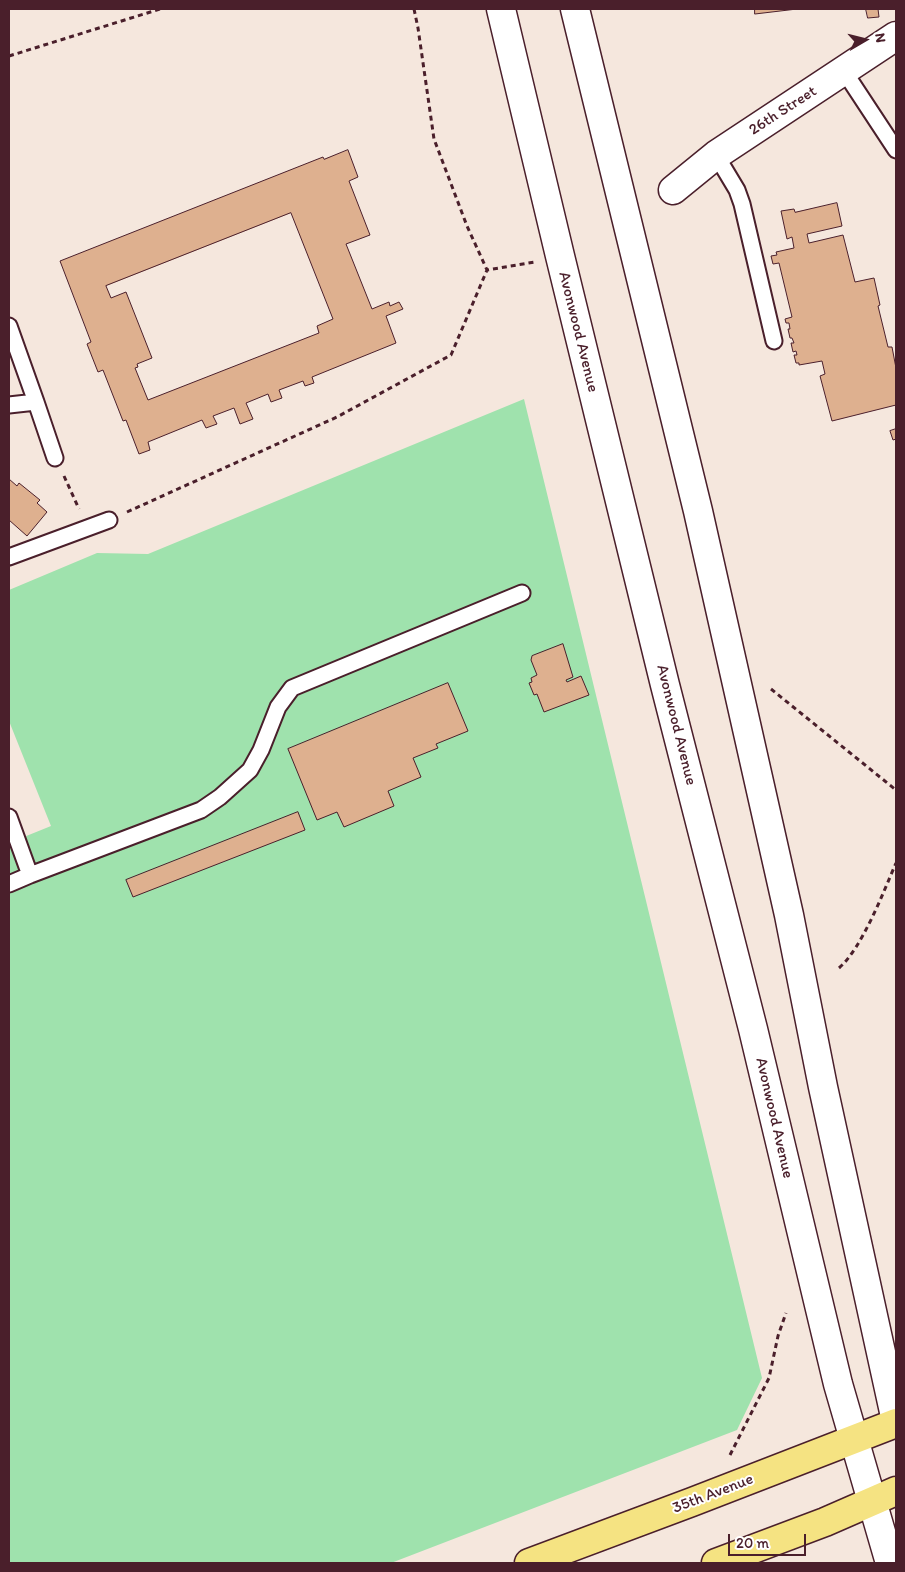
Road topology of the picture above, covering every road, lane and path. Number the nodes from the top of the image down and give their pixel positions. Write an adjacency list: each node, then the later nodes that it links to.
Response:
1 (160, 9): 6 (path)
2 (414, 9): 12 (path)
3 (501, 9): 31 (main road, Avonwood Avenue)
4 (575, 9): 30 (main road)
5 (896, 36): 7 (main road, 26th Street)
6 (9, 56)
7 (844, 71): 8 (lane); 9 (main road, 26th Street)
8 (896, 150)
9 (716, 156): 10 (main road, 26th Street); 14 (lane)
10 (673, 190)
11 (535, 262): 12 (path)
12 (487, 270): 18 (path)
13 (9, 326): 15 (lane)
14 (774, 341)
15 (36, 402): 16 (lane); 17 (lane)
16 (9, 404)
17 (55, 458): 19 (path)
18 (109, 520): 19 (lane)
19 (88, 528): 20 (lane)
20 (9, 557)
21 (522, 593): 26 (lane)
22 (771, 689): 23 (path)
23 (896, 790)
24 (9, 817): 26 (lane)
25 (896, 863): 28 (path)
26 (30, 875): 27 (lane)
27 (9, 884)
28 (838, 968)
29 (786, 1313): 32 (path)
30 (896, 1422): 31 (main road, 35th Avenue)
31 (854, 1440): 34 (main road, Avonwood Avenue); 35 (main road, 35th Avenue)
32 (730, 1455)
33 (896, 1491): 34 (main road)
34 (871, 1502): 36 (main road); 37 (main road, Avonwood Avenue)
35 (529, 1563)
36 (716, 1563)
37 (890, 1563)

